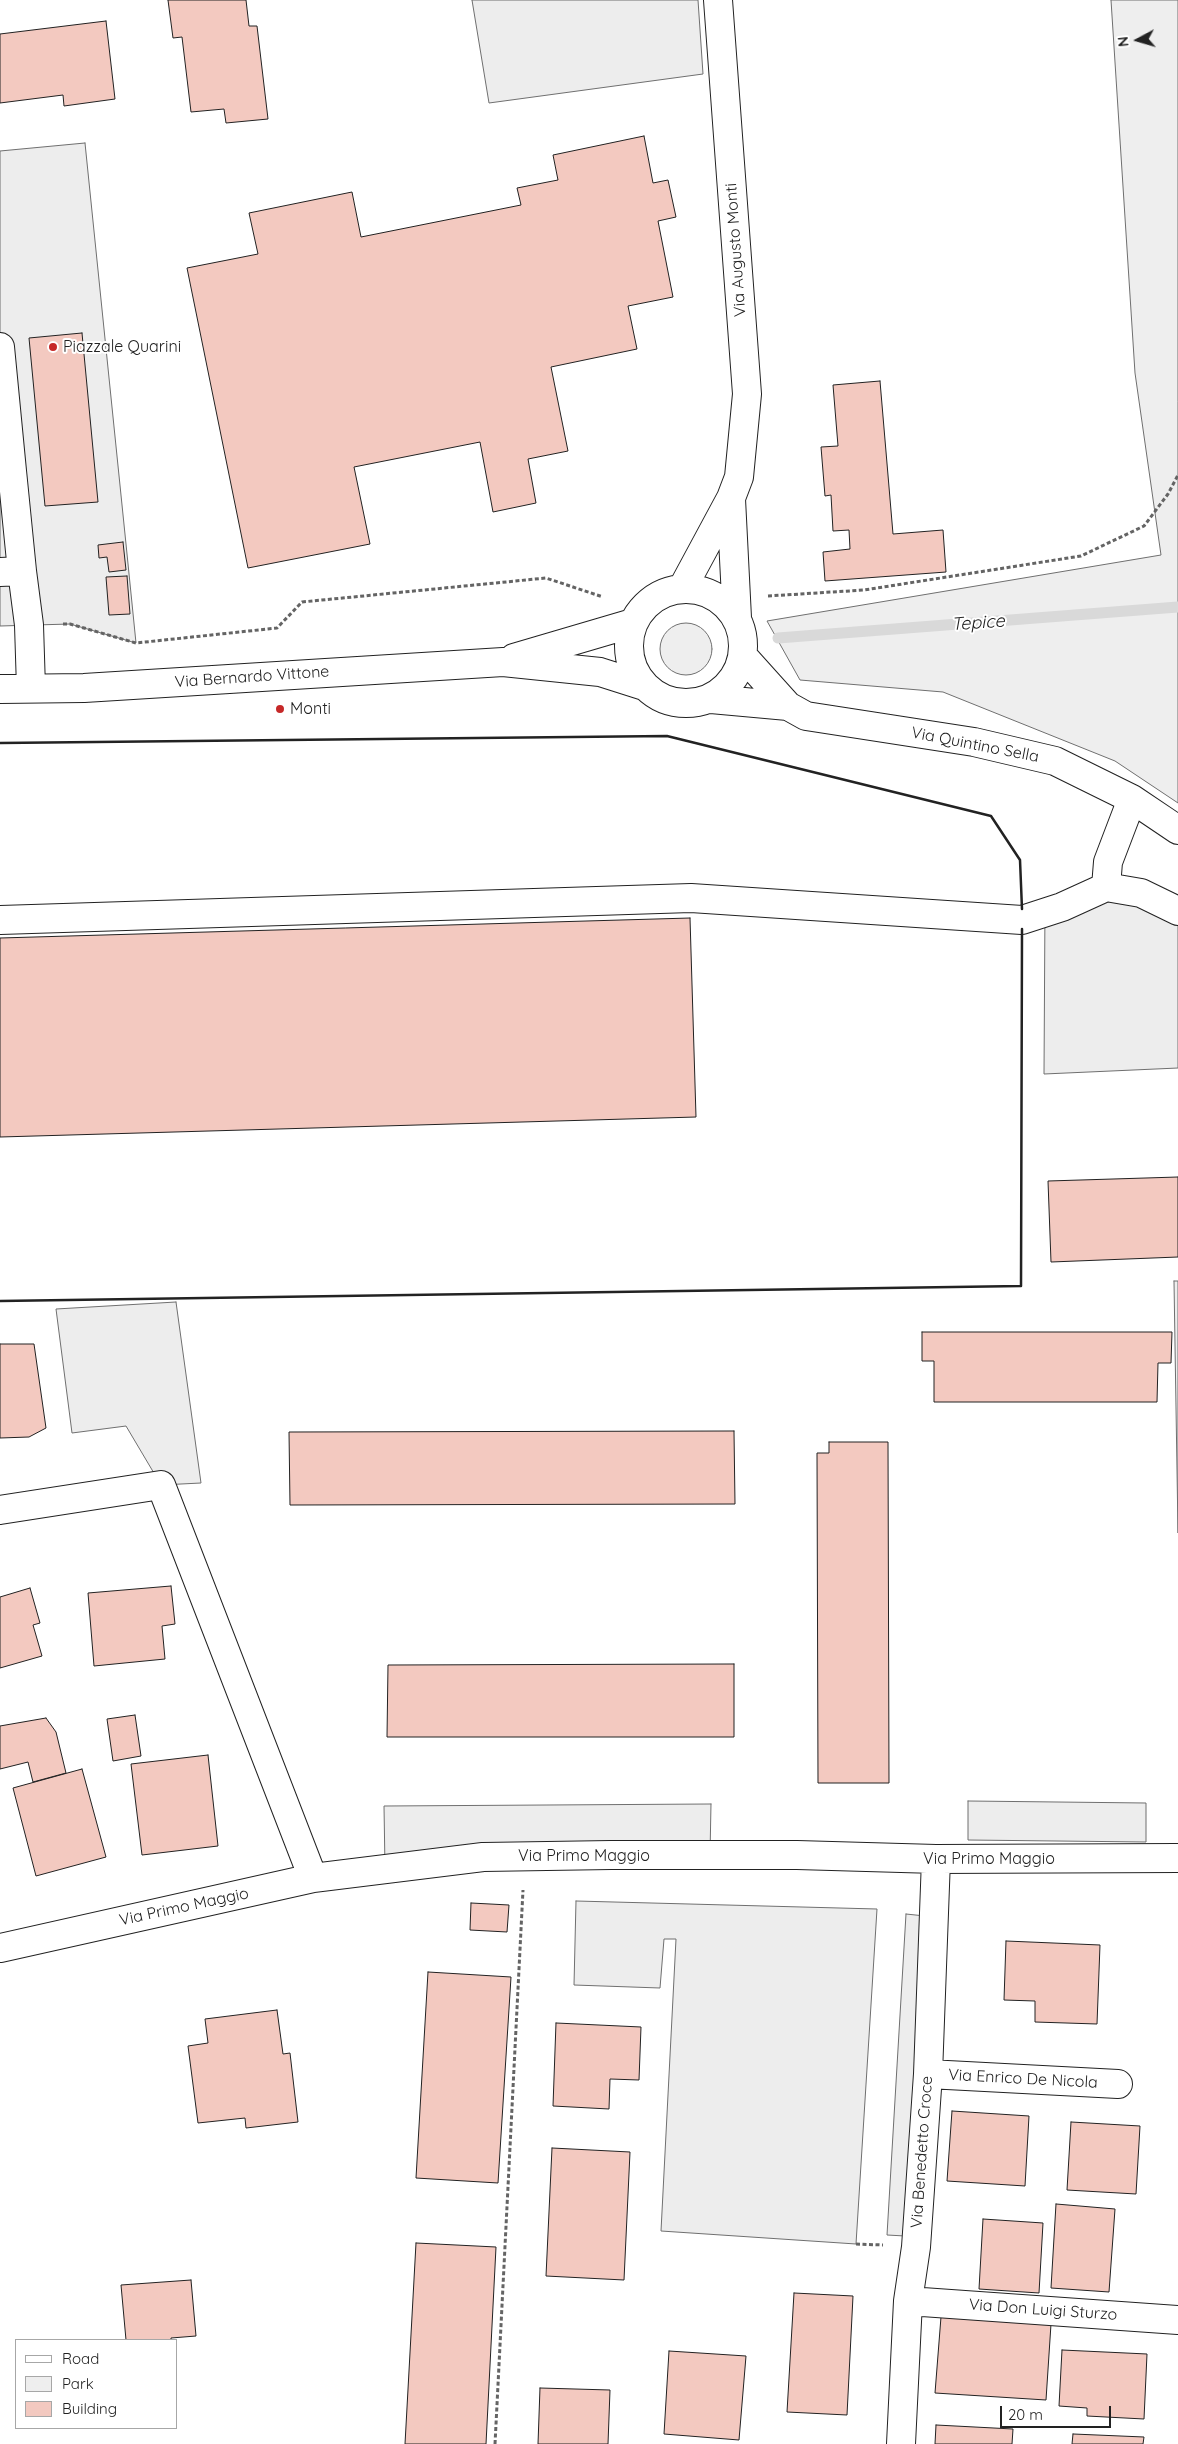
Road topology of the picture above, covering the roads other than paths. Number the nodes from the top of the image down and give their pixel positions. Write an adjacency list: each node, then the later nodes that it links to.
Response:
1 (718, 0): 4 (street, Via Augusto Monti)
2 (0, 347): 3 (street)
3 (6, 471): 5 (street)
4 (731, 498): 6 (street, Via Augusto Monti); 8 (street, Via Augusto Monti)
5 (11, 572): 13 (street)
6 (682, 589): 7 (street); 8 (street)
7 (637, 616): 10 (street, Via Bernardo Vittone); 11 (street)
8 (736, 618): 9 (street)
9 (743, 656): 14 (street); 15 (street, Via Quintino Sella)
10 (503, 662): 11 (street, Via Bernardo Vittone); 13 (street, Via Bernardo Vittone)
11 (644, 686): 14 (street)
12 (0, 688): 13 (street, Via Bernardo Vittone)
13 (31, 688)
14 (711, 699): 15 (street, Via Quintino Sella)
15 (788, 706): 16 (street, Via Quintino Sella)
16 (1132, 799): 17 (street, Via Quintino Sella); 18 (street)
17 (1178, 830)
18 (1106, 887): 19 (street); 20 (street)
19 (1178, 911)
20 (0, 920)
21 (0, 1510): 24 (street)
22 (1178, 1858): 23 (street, Via Primo Maggio)
23 (936, 1859): 24 (street, Via Primo Maggio); 26 (street, Via Benedetto Croce)
24 (313, 1878): 25 (street, Via Primo Maggio)
25 (0, 1948)
26 (928, 2074): 27 (street, Via Enrico De Nicola); 28 (street, Via Benedetto Croce)
27 (1118, 2084)
28 (908, 2301): 29 (street, Via Don Luigi Sturzo); 30 (street, Via Benedetto Croce)
29 (1178, 2320)
30 (900, 2444)

